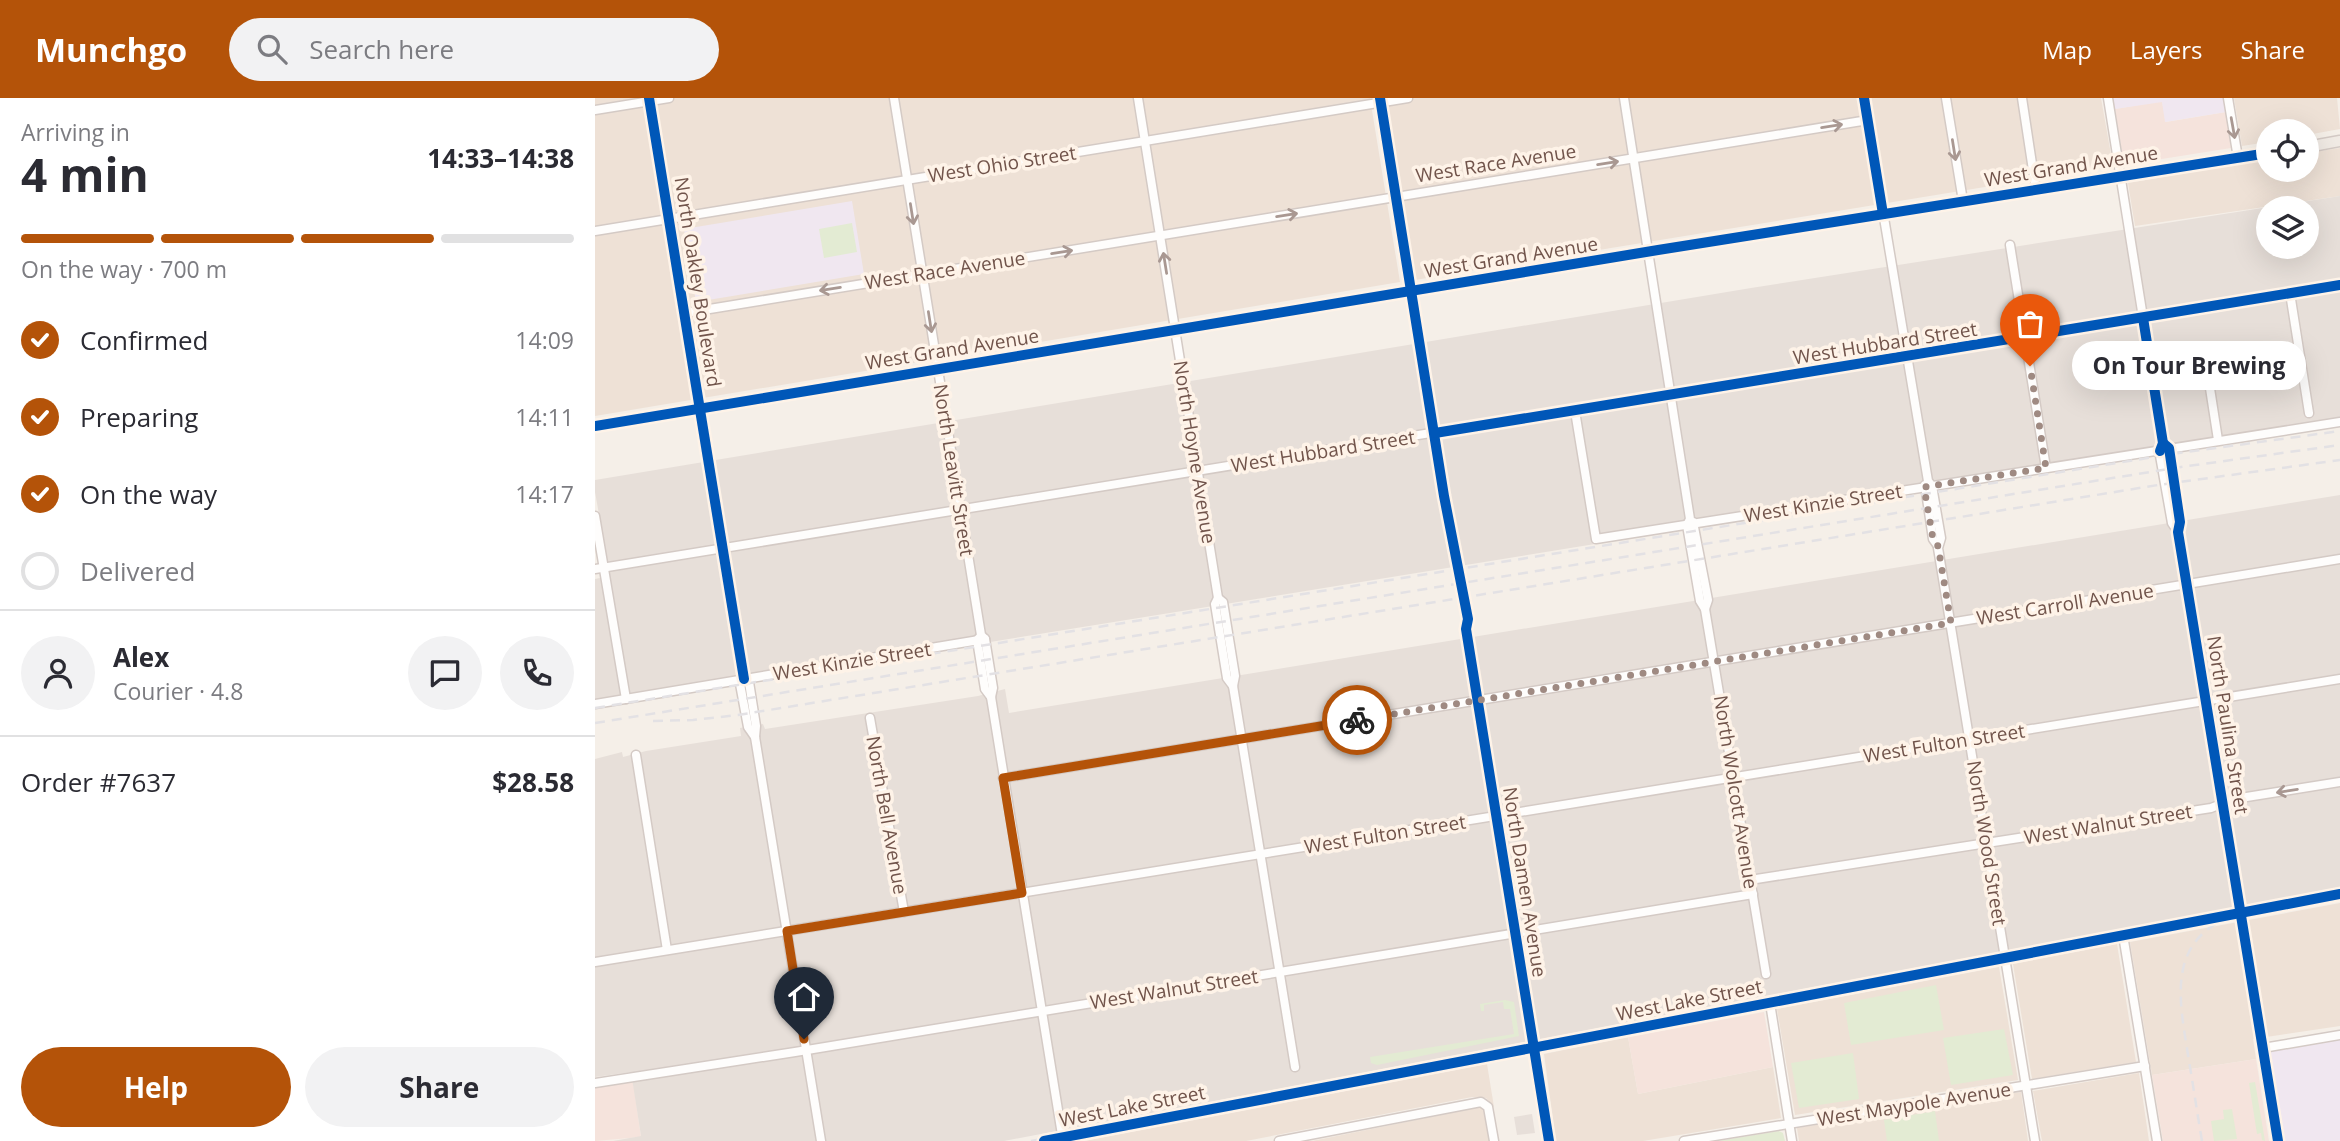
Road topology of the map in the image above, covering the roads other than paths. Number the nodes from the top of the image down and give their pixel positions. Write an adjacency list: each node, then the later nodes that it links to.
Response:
1 (669, 98): 11 (street)
2 (894, 98): 22 (street, North Leavitt Street)
3 (1138, 98): 15 (street, North Hoyne Avenue)
4 (1408, 98): 12 (street, West Ohio Street)
5 (1624, 98): 20 (street, North Wolcott Avenue)
6 (1864, 98): 14 (street, North Wood Street)
7 (1946, 98): 25 (street, one-way to 25)
8 (2022, 98): 23 (street)
9 (2108, 98): 21 (street, North Paulina Street)
10 (2228, 98): 19 (street, one-way to 19)
11 (650, 100): 13 (street); 27 (street, North Oakley Boulevard)
12 (1380, 100): 15 (street, West Ohio Street); 24 (main road, North Damen Avenue)
13 (595, 110)
14 (1868, 120): 20 (street, West Race Avenue, one-way to 14); 26 (street, North Wood Street)
15 (1145, 141): 22 (street, West Ohio Street); 29 (street, North Hoyne Avenue)
16 (2340, 141): 17 (main road)
17 (2319, 145)
18 (2256, 155): 19 (main road, West Grand Avenue)
19 (2238, 158): 21 (main road, West Grand Avenue)
20 (1634, 159): 24 (street, West Race Avenue, one-way to 20); 31 (street, North Wolcott Avenue)
21 (2120, 176): 23 (main road, West Grand Avenue); 37 (street, North Paulina Street)
22 (907, 180): 27 (street, West Ohio Street); 32 (street, North Leavitt Street, one-way to 32)
23 (2036, 190): 25 (main road, West Grand Avenue)
24 (1396, 198): 29 (street, West Race Avenue, one-way to 24); 34 (main road, North Damen Avenue)
25 (1963, 201): 26 (main road, West Grand Avenue)
26 (1883, 214): 31 (main road, West Grand Avenue); 41 (street, North Wood Street)
27 (669, 219): 28 (street, West Ohio Street); 36 (street, North Oakley Boulevard)
28 (595, 231)
29 (1160, 236): 32 (street, West Race Avenue, one-way to 29); 38 (street, North Hoyne Avenue, one-way to 29)
30 (2010, 245): 39 (street)
31 (1649, 252): 34 (main road, West Grand Avenue); 43 (street, North Wolcott Avenue)
32 (922, 274): 36 (street, West Race Avenue, one-way to 36); 42 (street, North Leavitt Street, one-way to 42)
33 (2340, 285): 35 (street, West Hubbard Street)
34 (1411, 291): 38 (main road, West Grand Avenue); 49 (main road, North Damen Avenue)
35 (2290, 293): 37 (street, West Hubbard Street); 46 (street)
36 (685, 313): 44 (street, North Oakley Boulevard)
37 (2143, 318): 39 (street, West Hubbard Street); 51 (street, North Paulina Street)
38 (1176, 330): 42 (main road, West Grand Avenue); 53 (street, North Hoyne Avenue)
39 (2026, 338): 41 (street, West Hubbard Street); 52 (street)
40 (2205, 356): 50 (street)
41 (1906, 357): 43 (street, West Hubbard Street); 54 (street, North Wood Street)
42 (938, 369): 44 (main road, West Grand Avenue); 55 (street, North Leavitt Street)
43 (1671, 395): 45 (street, West Hubbard Street); 57 (street, North Wolcott Avenue)
44 (701, 408): 48 (main road, West Grand Avenue); 58 (street, North Oakley Boulevard)
45 (1575, 411): 49 (street, West Hubbard Street); 57 (street, West Kinzie Street)
46 (2309, 413)
47 (2340, 422): 50 (street, West Kinzie Street)
48 (595, 426)
49 (1435, 433): 53 (street, West Hubbard Street); 68 (main road, North Damen Avenue)
50 (2218, 440): 51 (street, West Kinzie Street)
51 (2164, 447): 52 (street, West Kinzie Street); 61 (street, North Paulina Street)
52 (2046, 468): 54 (street, West Kinzie Street)
53 (1198, 471): 55 (street, West Hubbard Street); 72 (street, North Hoyne Avenue)
54 (1928, 485): 57 (street, West Kinzie Street); 62 (street, North Wood Street)
55 (960, 510): 58 (street, West Hubbard Street); 63 (street, North Leavitt Street)
56 (595, 516): 60 (street)
57 (1691, 523): 64 (street, North Wolcott Avenue)
58 (724, 548): 60 (street, West Hubbard Street); 65 (street, North Oakley Boulevard)
59 (2340, 559): 61 (street, West Carroll Avenue)
60 (599, 568): 67 (street)
61 (2187, 584): 62 (street, West Carroll Avenue); 69 (street, North Paulina Street)
62 (1951, 623): 64 (street, West Carroll Avenue); 73 (street, North Wood Street)
63 (981, 638): 65 (street, West Kinzie Street); 75 (street, North Leavitt Street)
64 (1714, 662): 68 (street, West Carroll Avenue); 76 (street, North Wolcott Avenue)
65 (744, 679): 67 (street, West Kinzie Street); 88 (street, North Oakley Boulevard)
66 (2340, 679): 69 (street, West Fulton Street)
67 (627, 699): 70 (street, West Kinzie Street)
68 (1478, 700): 72 (street, West Carroll Avenue); 79 (main road, North Damen Avenue)
69 (2206, 701): 73 (street, West Fulton Street); 78 (street, North Paulina Street)
70 (595, 704)
71 (870, 718): 86 (street, North Bell Avenue)
72 (1242, 738): 75 (street, West Carroll Avenue); 81 (street, North Hoyne Avenue)
73 (1970, 739): 76 (street, West Fulton Street); 80 (street, North Wood Street)
74 (636, 755): 91 (street)
75 (1003, 778): 83 (street, North Leavitt Street)
76 (1733, 778): 79 (street, West Fulton Street); 82 (street, North Wolcott Avenue)
77 (2340, 782): 78 (street, West Walnut Street, one-way to 78)
78 (2223, 803): 80 (street, West Walnut Street); 87 (street, North Paulina Street)
79 (1496, 816): 81 (street, West Fulton Street); 89 (main road, North Damen Avenue)
80 (1987, 844): 82 (street, West Walnut Street); 92 (street, North Wood Street)
81 (1260, 854): 83 (street, West Fulton Street); 94 (street, North Hoyne Avenue)
82 (1750, 880): 84 (street, North Wolcott Avenue)
83 (1022, 893): 86 (street, West Fulton Street); 97 (street, North Leavitt Street)
84 (1753, 894): 89 (street, West Walnut Street); 95 (street, North Wolcott Avenue)
85 (2340, 894): 87 (main road, West Lake Street)
86 (904, 912): 88 (street, West Fulton Street)
87 (2241, 913): 90 (main road, West Lake Street); 100 (street, North Paulina Street)
88 (787, 931): 91 (street, West Fulton Street); 101 (street, North Oakley Boulevard)
89 (1515, 933): 94 (street, West Walnut Street); 99 (main road, North Damen Avenue)
90 (2123, 935): 92 (main road, West Lake Street); 102 (street)
91 (667, 950): 93 (street, West Fulton Street)
92 (2005, 958): 96 (main road, West Lake Street); 105 (street, North Wood Street)
93 (595, 962)
94 (1279, 972): 97 (street, West Walnut Street); 103 (street, North Hoyne Avenue)
95 (1766, 974)
96 (1770, 1003): 99 (main road, West Lake Street); 106 (street)
97 (1041, 1011): 101 (street, West Walnut Street); 107 (street, North Leavitt Street)
98 (2340, 1035): 100 (street)
99 (1534, 1048): 107 (main road, West Lake Street); 113 (main road, North Damen Avenue)
100 (2263, 1048): 118 (street, North Paulina Street)
101 (806, 1050): 104 (street, West Walnut Street); 109 (street, North Oakley Boulevard)
102 (2145, 1066): 105 (street, West Maypole Avenue); 117 (street)
103 (1295, 1067)
104 (595, 1083)
105 (2026, 1085): 106 (street, West Maypole Avenue); 116 (street, North Wood Street)
106 (1789, 1124): 114 (street, West Maypole Avenue); 115 (street)
107 (1063, 1139): 110 (main road, West Lake Street)
108 (1305, 1139): 111 (street); 112 (street)
109 (821, 1141)
110 (1044, 1141)
111 (1279, 1141)
112 (1494, 1141)
113 (1549, 1141)
114 (1684, 1141)
115 (1792, 1141)
116 (2035, 1141)
117 (2157, 1141)
118 (2278, 1141)

